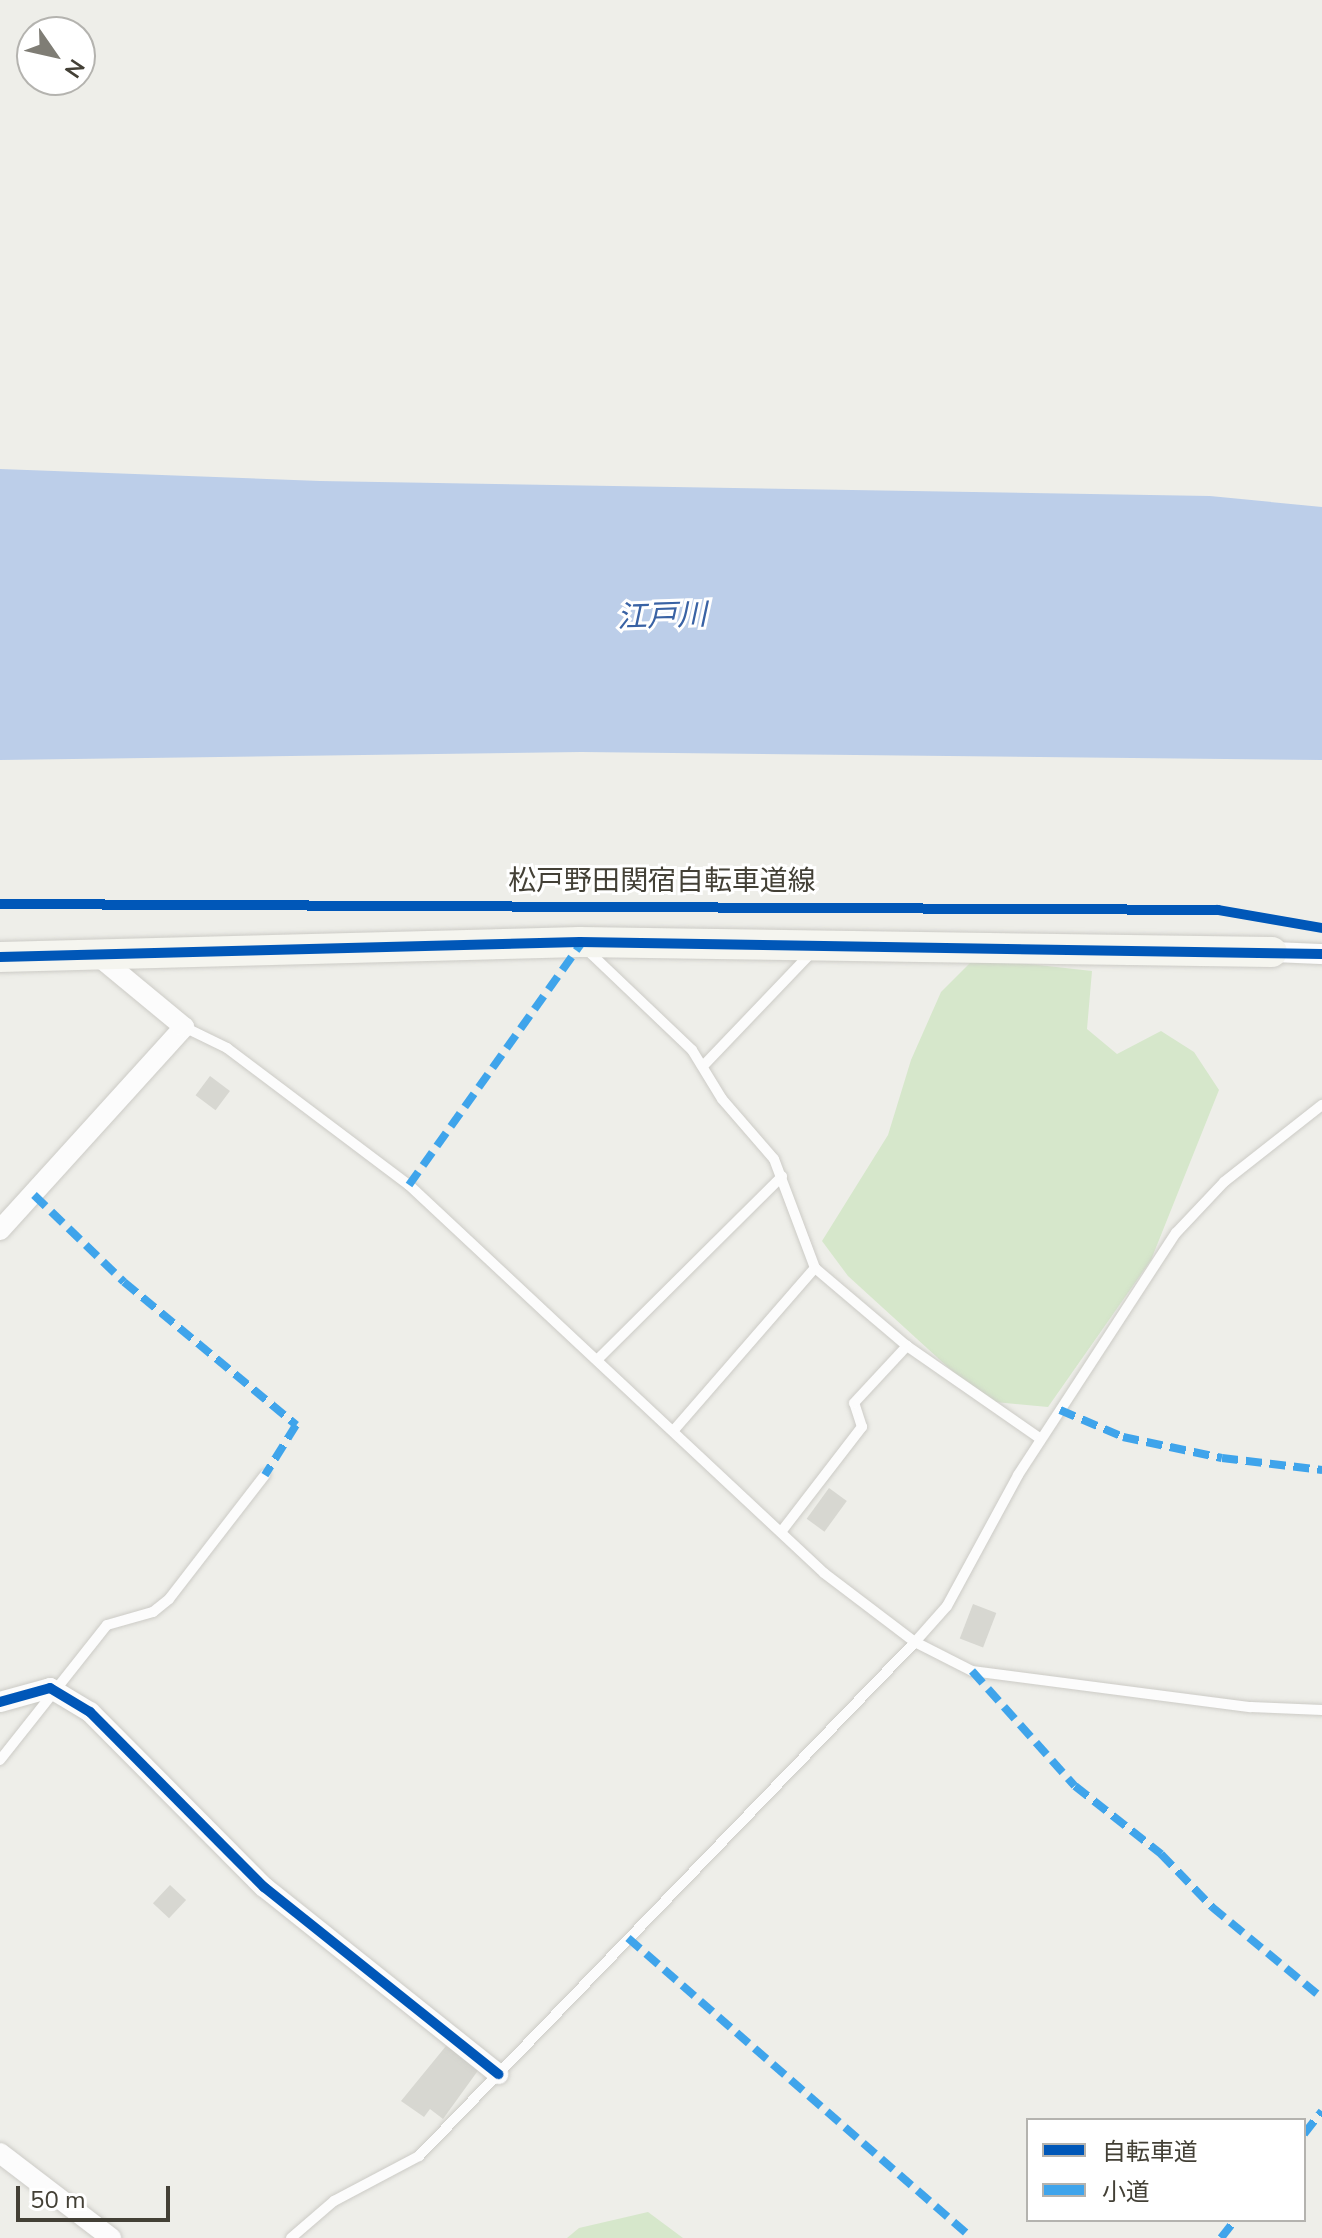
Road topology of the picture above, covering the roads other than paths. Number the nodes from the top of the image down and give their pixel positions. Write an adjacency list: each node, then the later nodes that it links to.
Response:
1 (580, 942): 2 (street); 5 (street); 8 (lane)
2 (815, 947): 3 (street); 8 (lane)
3 (1272, 952): 4 (street)
4 (1322, 954)
5 (97, 955): 6 (street); 7 (street)
6 (0, 957)
7 (184, 1027): 11 (street); 14 (lane)
8 (704, 1065): 10 (lane)
9 (1322, 1105): 16 (lane)
10 (782, 1176): 12 (lane); 14 (lane)
11 (0, 1230)
12 (815, 1268): 13 (lane); 15 (lane)
13 (907, 1346): 16 (lane); 18 (lane)
14 (599, 1358): 15 (lane)
15 (674, 1430): 18 (lane)
16 (1041, 1439): 19 (lane)
17 (265, 1475): 20 (lane)
18 (781, 1532): 19 (lane)
19 (915, 1642): 22 (lane); 24 (lane)
20 (57, 1690): 21 (street); 23 (lane); 24 (street)
21 (0, 1702)
22 (1322, 1710)
23 (0, 1760)
24 (498, 2074): 27 (lane)
25 (0, 2153): 26 (street)
26 (111, 2238)
27 (291, 2238)

